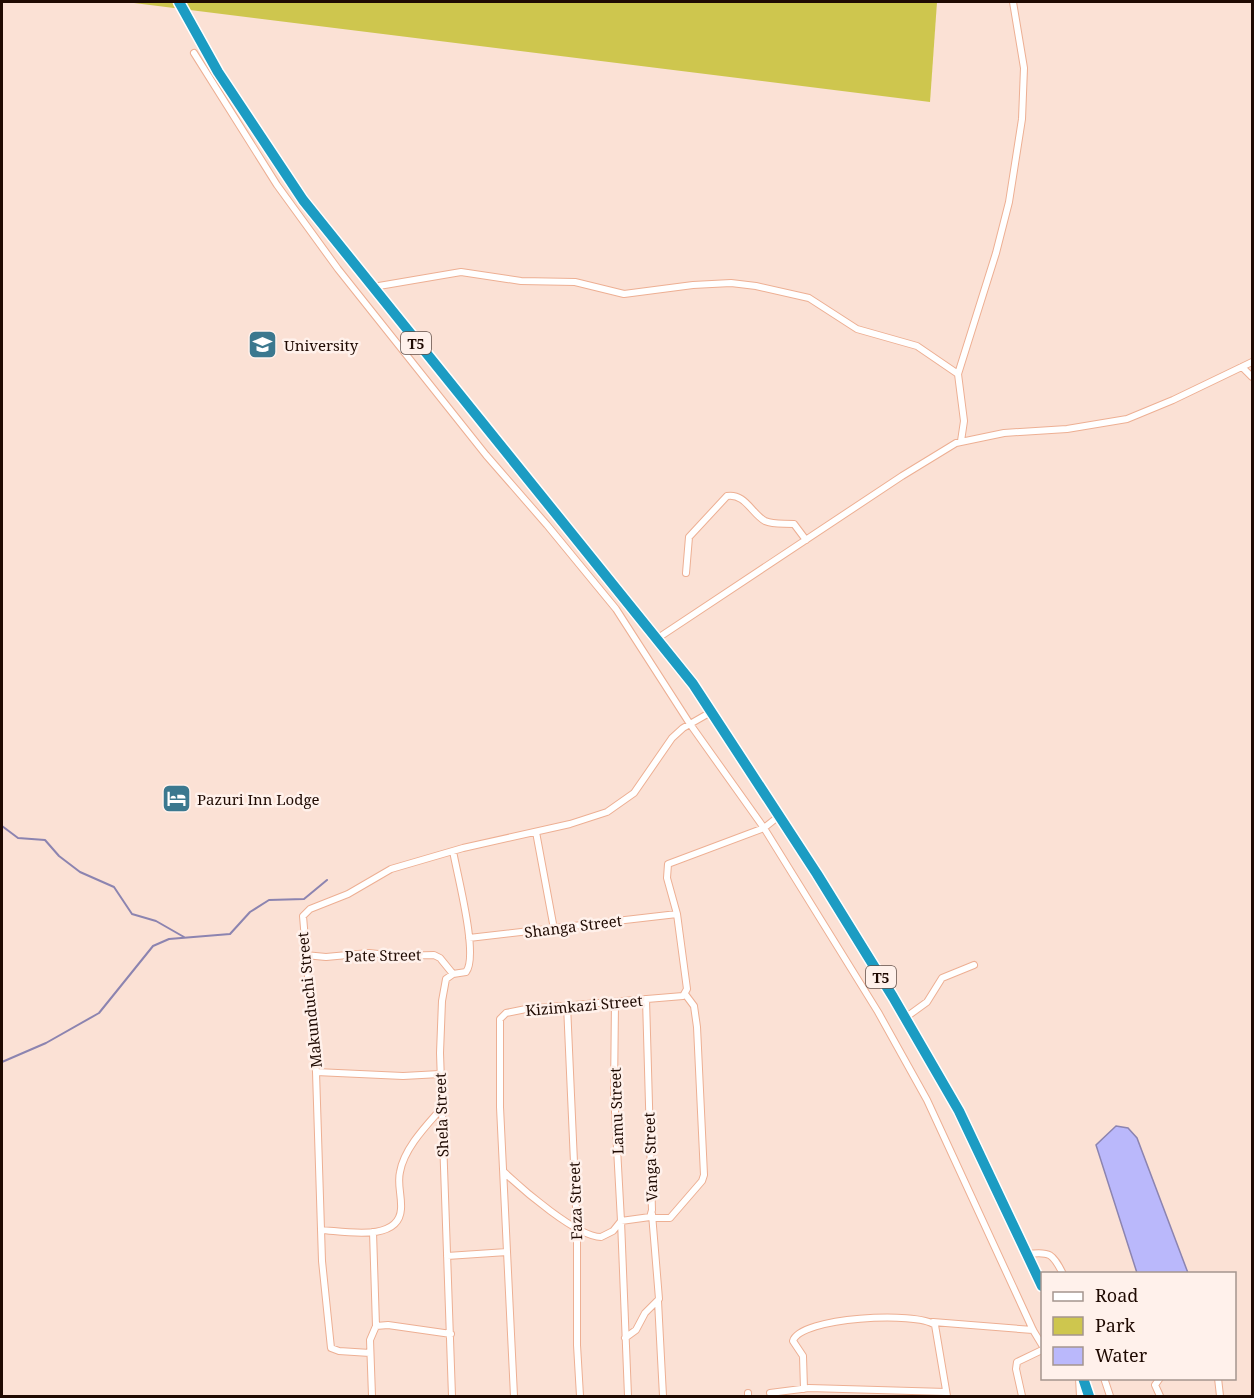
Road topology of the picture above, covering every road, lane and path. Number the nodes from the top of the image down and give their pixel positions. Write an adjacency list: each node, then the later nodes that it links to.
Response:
1 (179, 2): 4 (highway, T5)
2 (1013, 2): 7 (street)
3 (194, 53): 14 (street)
4 (371, 287): 7 (street); 12 (highway, T5)
5 (1252, 362): 6 (street)
6 (1242, 367): 8 (street); 9 (street)
7 (958, 374): 9 (street)
8 (1252, 377)
9 (961, 441): 10 (street)
10 (806, 540): 11 (street); 12 (street)
11 (686, 573)
12 (658, 638): 13 (highway, T5)
13 (711, 712): 14 (street, Makunduchi Street); 15 (highway, T5)
14 (690, 724): 16 (street); 17 (street, Makunduchi Street)
15 (779, 816): 16 (street); 29 (highway, T5)
16 (764, 828): 19 (street); 47 (street)
17 (536, 832): 18 (street, Makunduchi Street); 20 (street)
18 (453, 851): 21 (street, Shela Street); 22 (street, Makunduchi Street)
19 (677, 914): 20 (street, Shanga Street); 25 (street)
20 (554, 929): 21 (street, Shanga Street)
21 (469, 939): 24 (street, Shela Street)
22 (306, 955): 24 (street, Pate Street); 30 (street, Makunduchi Street)
23 (974, 964): 29 (street)
24 (453, 974): 31 (street, Shela Street)
25 (685, 994): 26 (street, Kizimkazi Street); 34 (street)
26 (646, 999): 27 (street, Kizimkazi Street); 34 (street, Vanga Street)
27 (615, 1002): 28 (street, Kizimkazi Street); 35 (street, Lamu Street)
28 (567, 1005): 33 (street, Kizimkazi Street); 37 (street, Faza Street)
29 (905, 1018): 40 (highway, T5)
30 (316, 1072): 31 (street); 36 (street, Makunduchi Street)
31 (440, 1074): 32 (street, Shela Street)
32 (440, 1109): 38 (street); 41 (street, Shela Street)
33 (504, 1172): 37 (street); 39 (street, Kizimkazi Street)
34 (652, 1215): 35 (street, Vanga Street); 44 (street)
35 (621, 1221): 37 (street); 49 (street)
36 (321, 1230): 38 (street); 52 (street, Makunduchi Street)
37 (577, 1230): 64 (street, Faza Street)
38 (374, 1232): 46 (street)
39 (507, 1252): 41 (street); 63 (street, Kizimkazi Street)
40 (1028, 1254): 42 (street); 43 (highway, T5)
41 (447, 1256): 48 (street, Shela Street)
42 (1062, 1272)
43 (1041, 1284)
44 (658, 1301): 49 (street); 66 (street)
45 (933, 1323): 47 (street); 58 (street); 60 (street)
46 (376, 1326): 48 (street); 52 (street)
47 (1033, 1330): 50 (street)
48 (451, 1335): 62 (street, Shela Street)
49 (625, 1338): 65 (street)
50 (1041, 1346)
51 (1041, 1349): 67 (street)
52 (370, 1353): 61 (street)
53 (1081, 1380): 68 (street)
54 (1082, 1380): 69 (highway)
55 (1105, 1380): 70 (street)
56 (1159, 1380): 71 (street)
57 (1218, 1380): 72 (street)
58 (804, 1389): 59 (street); 60 (street)
59 (770, 1393)
60 (946, 1394)
61 (372, 1396)
62 (452, 1396)
63 (514, 1396)
64 (580, 1396)
65 (628, 1396)
66 (663, 1396)
67 (1022, 1396)
68 (1080, 1396)
69 (1089, 1396)
70 (1110, 1396)
71 (1160, 1396)
72 (1220, 1396)

